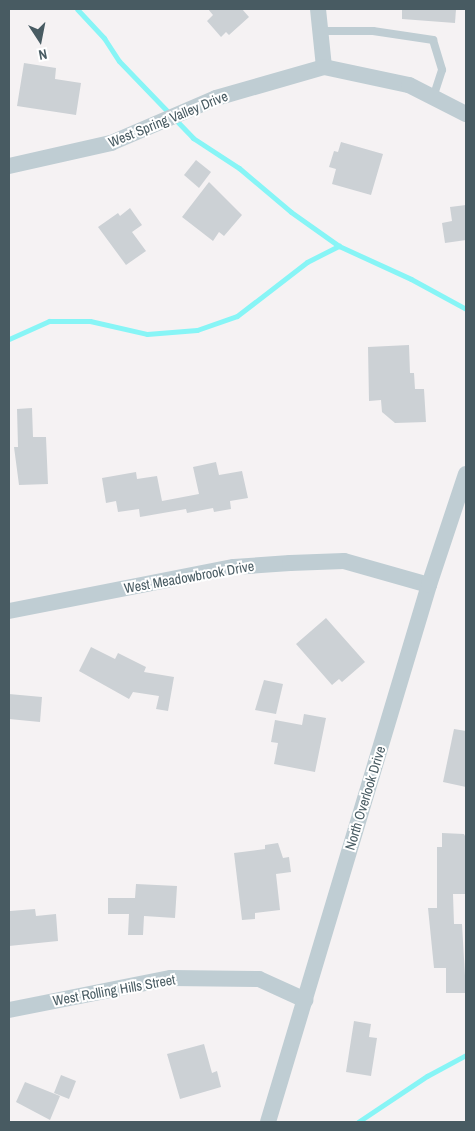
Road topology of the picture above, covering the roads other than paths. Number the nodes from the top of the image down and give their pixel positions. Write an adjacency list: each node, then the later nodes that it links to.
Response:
1 (318, 9): 2 (street)
2 (320, 31): 3 (street); 4 (lane)
3 (324, 67): 4 (street, West Spring Valley Drive); 6 (street, West Spring Valley Drive)
4 (433, 97): 5 (street, West Spring Valley Drive)
5 (466, 114)
6 (9, 166)
7 (466, 474): 8 (street, North Overlook Drive)
8 (428, 584): 9 (street, West Meadowbrook Drive); 10 (street, North Overlook Drive)
9 (9, 610)
10 (305, 1000): 11 (street, West Rolling Hills Street); 12 (street, North Overlook Drive)
11 (9, 1010)
12 (268, 1122)

